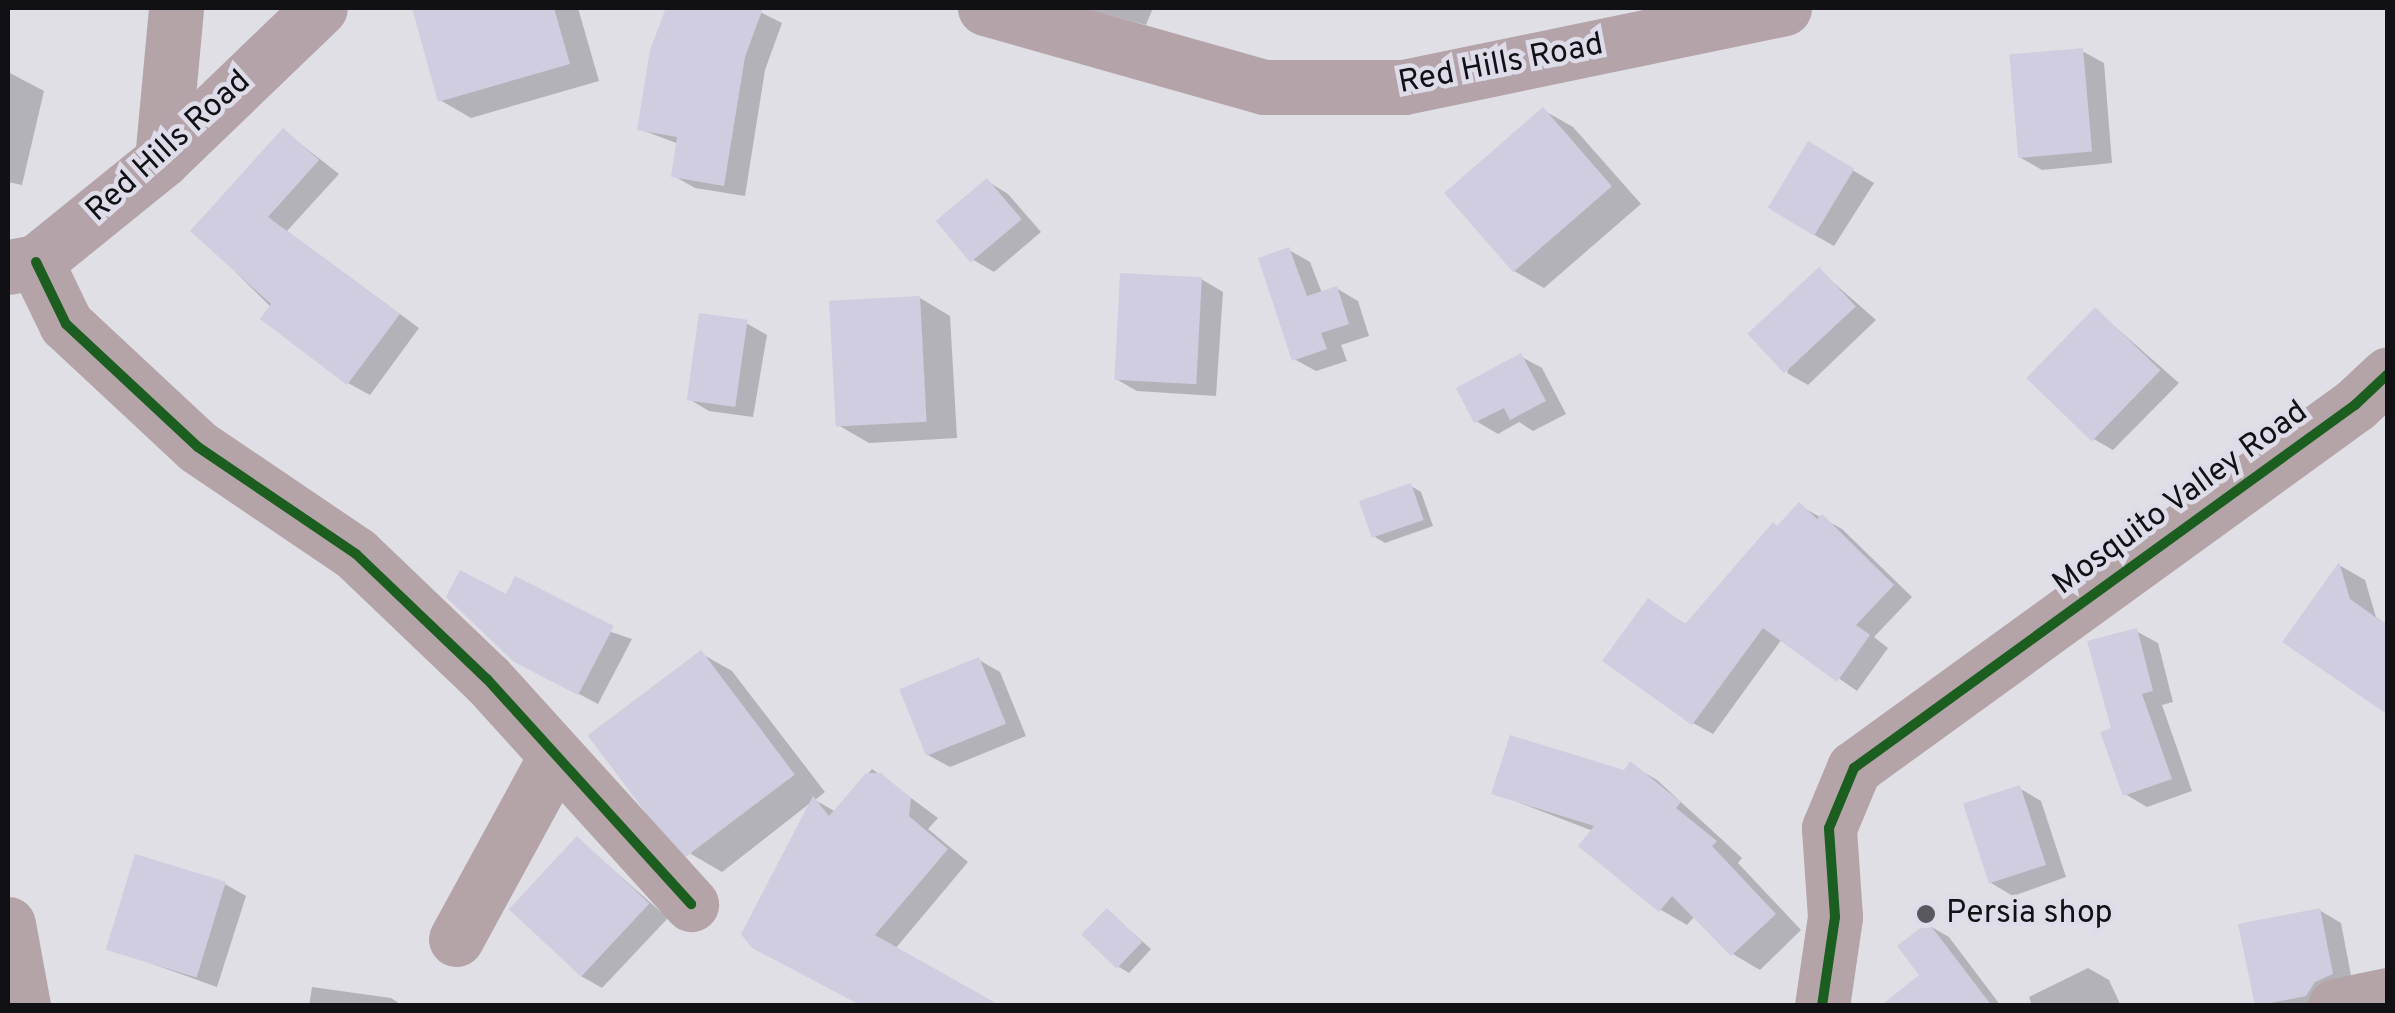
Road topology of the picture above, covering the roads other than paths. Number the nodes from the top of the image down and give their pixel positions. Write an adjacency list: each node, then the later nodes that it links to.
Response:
1 (176, 8): 5 (street)
2 (320, 8): 5 (main road, Red Hills Road)
3 (985, 8): 4 (main road, Red Hills Road)
4 (1784, 8)
5 (162, 160): 6 (main road, Red Hills Road)
6 (22, 264): 8 (street)
7 (2388, 374): 14 (street, Mosquito Valley Road)
8 (554, 759): 9 (street); 11 (street)
9 (692, 904)
10 (8, 924): 13 (street)
11 (456, 939)
12 (2388, 994): 15 (street)
13 (23, 1006)
14 (1822, 1006)
15 (2335, 1006)

